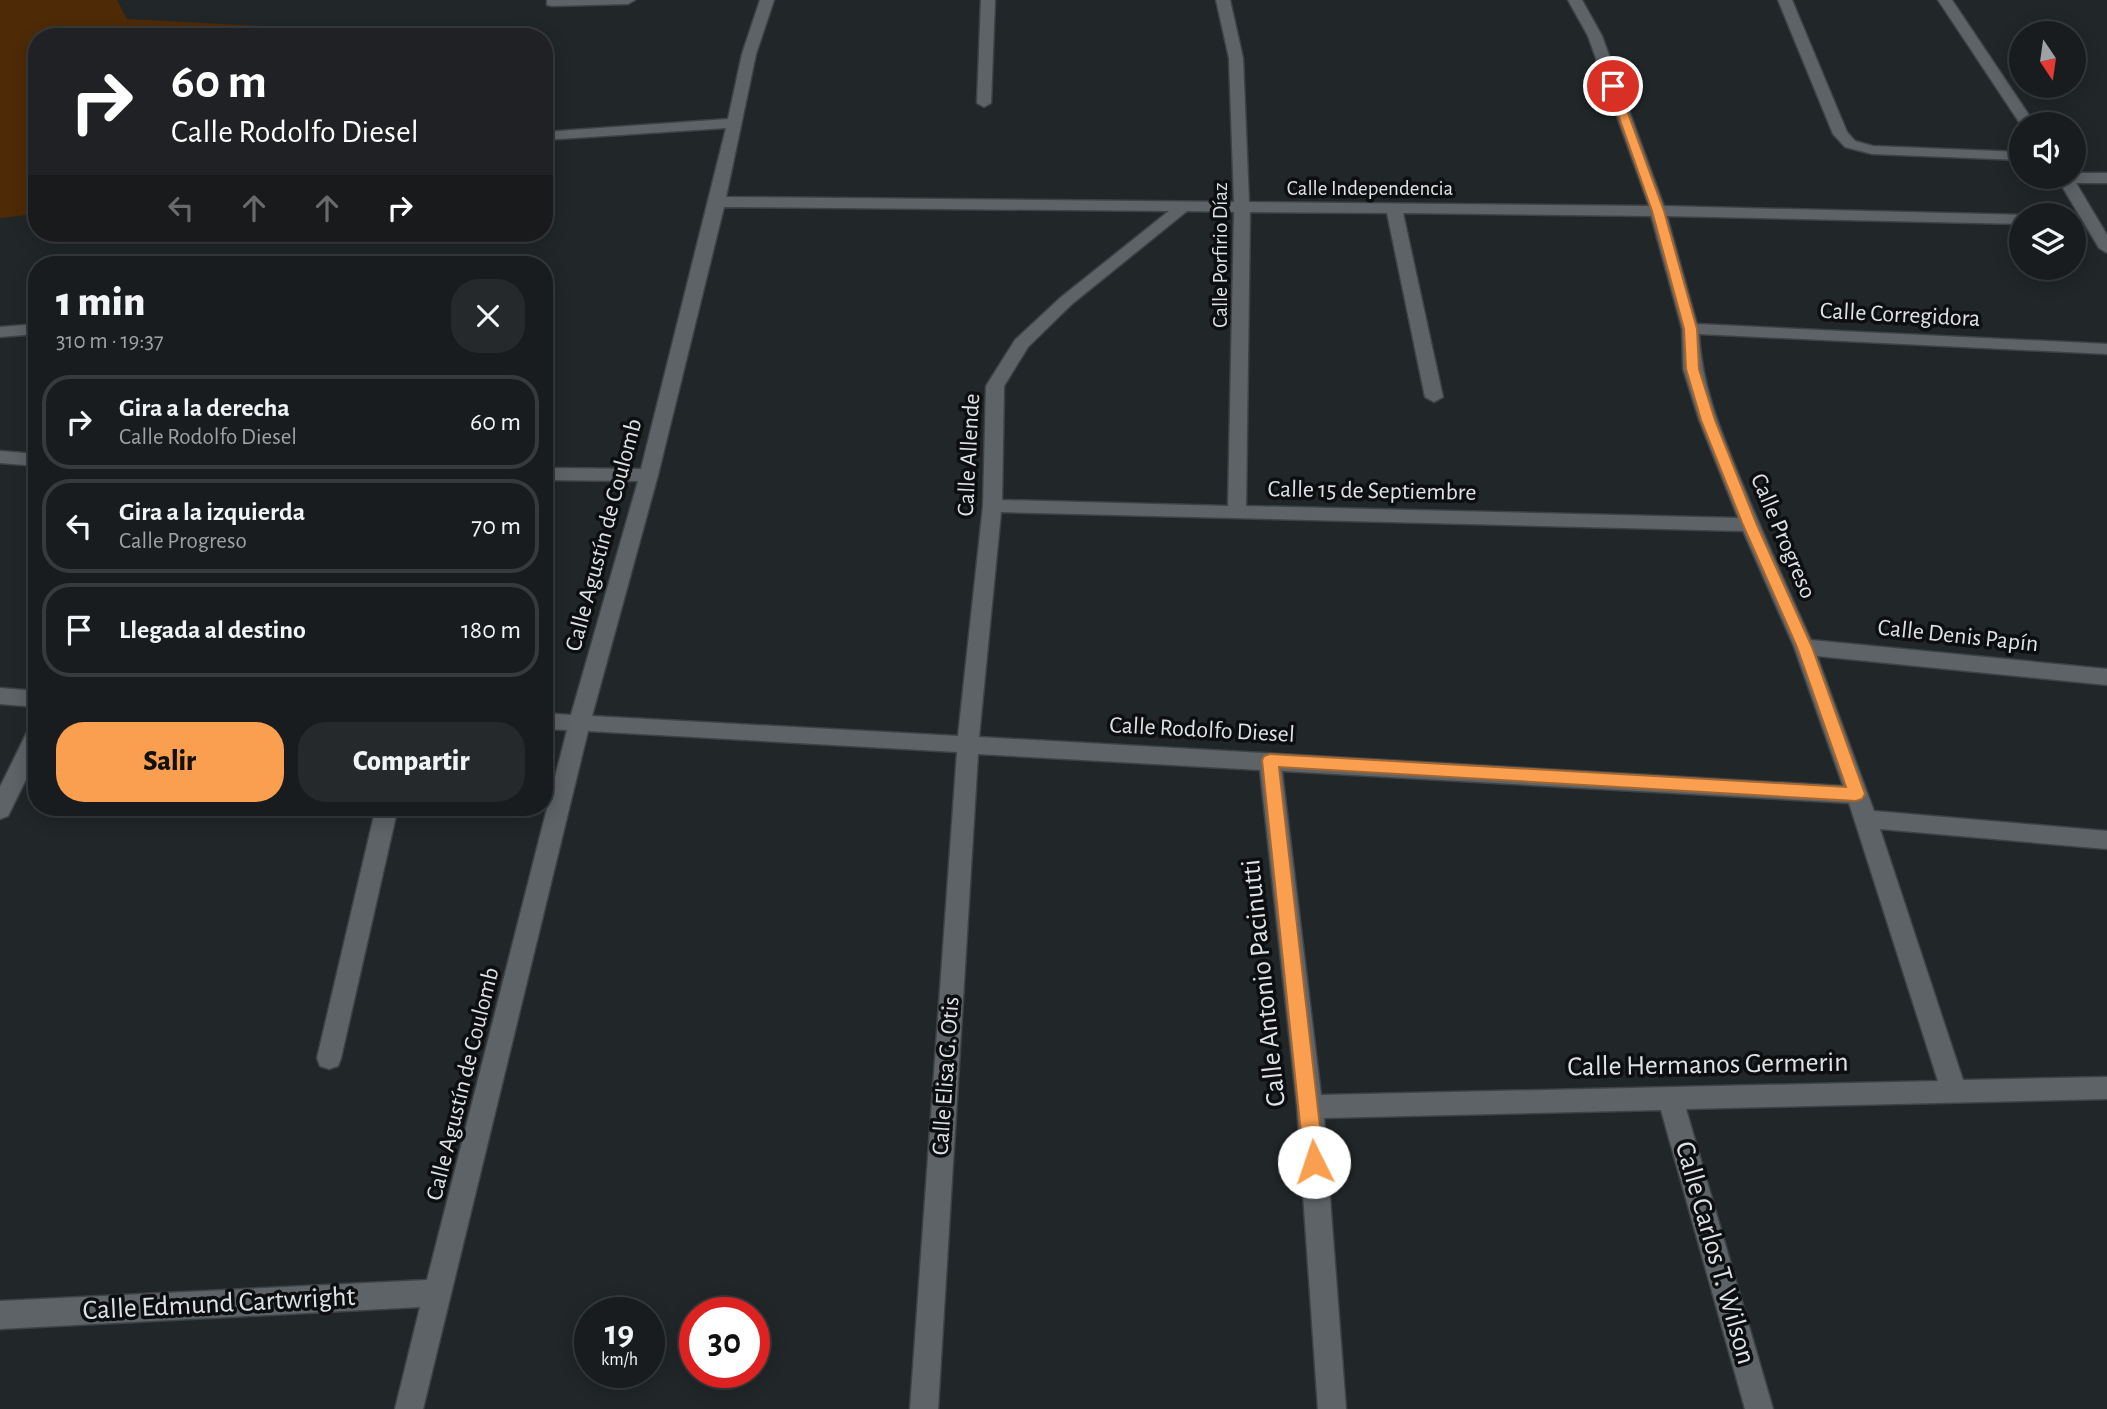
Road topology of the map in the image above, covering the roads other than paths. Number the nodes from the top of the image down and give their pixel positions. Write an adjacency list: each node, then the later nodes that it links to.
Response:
1 (612, 0): 2 (street); 9 (street)
2 (628, 0)
3 (767, 0): 12 (street, Calle Agustín de Coulomb)
4 (988, 0): 10 (street)
5 (1223, 0): 19 (street, Calle Porfirio Díaz)
6 (1575, 0): 21 (street, Calle Progreso)
7 (1785, 0): 14 (street)
8 (1945, 0): 11 (street)
9 (551, 2)
10 (984, 103)
11 (2020, 112)
12 (734, 123): 13 (street); 17 (street, Calle Agustín de Coulomb)
13 (553, 135)
14 (2009, 156)
15 (2086, 178): 16 (street)
16 (2107, 178)
17 (718, 202): 18 (street, Calle Independencia); 33 (street, Calle Agustín de Coulomb)
18 (1183, 207): 19 (street, Calle Independencia); 34 (street, Calle Allende)
19 (1242, 208): 20 (street, Calle Independencia); 35 (street, Calle Porfirio Díaz)
20 (1395, 209): 21 (street, Calle Independencia); 29 (street)
21 (1658, 211): 22 (street, Calle Independencia); 25 (street, Calle Progreso)
22 (2009, 219)
23 (2086, 225): 24 (street)
24 (2107, 248)
25 (1690, 329): 28 (street, Calle Corregidora); 36 (street, Calle Progreso)
26 (28, 330): 27 (street)
27 (0, 332)
28 (2107, 349)
29 (1434, 397)
30 (0, 457): 31 (street)
31 (28, 459)
32 (553, 474): 33 (street)
33 (649, 475): 42 (street, Calle Agustín de Coulomb)
34 (992, 506): 35 (street, Calle 15 de Septiembre); 43 (street, Calle Allende)
35 (1237, 512): 36 (street, Calle 15 de Septiembre)
36 (1750, 525): 37 (street, Calle Progreso)
37 (1804, 647): 38 (street, Calle Denis Papín); 46 (street, Calle Progreso)
38 (2107, 677)
39 (0, 696): 40 (street)
40 (28, 698)
41 (553, 720): 42 (street, Calle Rodolfo Diesel)
42 (579, 721): 43 (street, Calle Rodolfo Diesel); 56 (street, Calle Agustín de Coulomb)
43 (968, 744): 45 (street, Calle Rodolfo Diesel); 59 (street, Calle Elisa G. Otis)
44 (28, 752): 47 (street)
45 (1270, 760): 46 (street, Calle Rodolfo Diesel); 55 (street, Calle Antonio Pacinutti)
46 (1856, 794): 49 (street, Calle Progreso)
47 (0, 810)
48 (385, 816): 51 (street)
49 (1866, 819): 50 (street); 53 (street, Calle Progreso)
50 (2107, 840)
51 (330, 1058)
52 (2107, 1088): 53 (street, Calle Hermanos Germerin)
53 (1954, 1091): 54 (street, Calle Hermanos Germerin)
54 (1670, 1098): 55 (street, Calle Hermanos Germerin); 61 (street, Calle Carlos T. Wilson)
55 (1310, 1107): 60 (street, Calle Antonio Pacinutti)
56 (438, 1293): 57 (street, Calle Edmund Cartwright); 58 (street, Calle Agustín de Coulomb)
57 (0, 1315)
58 (409, 1409)
59 (925, 1409)
60 (1332, 1409)
61 (1759, 1409)

